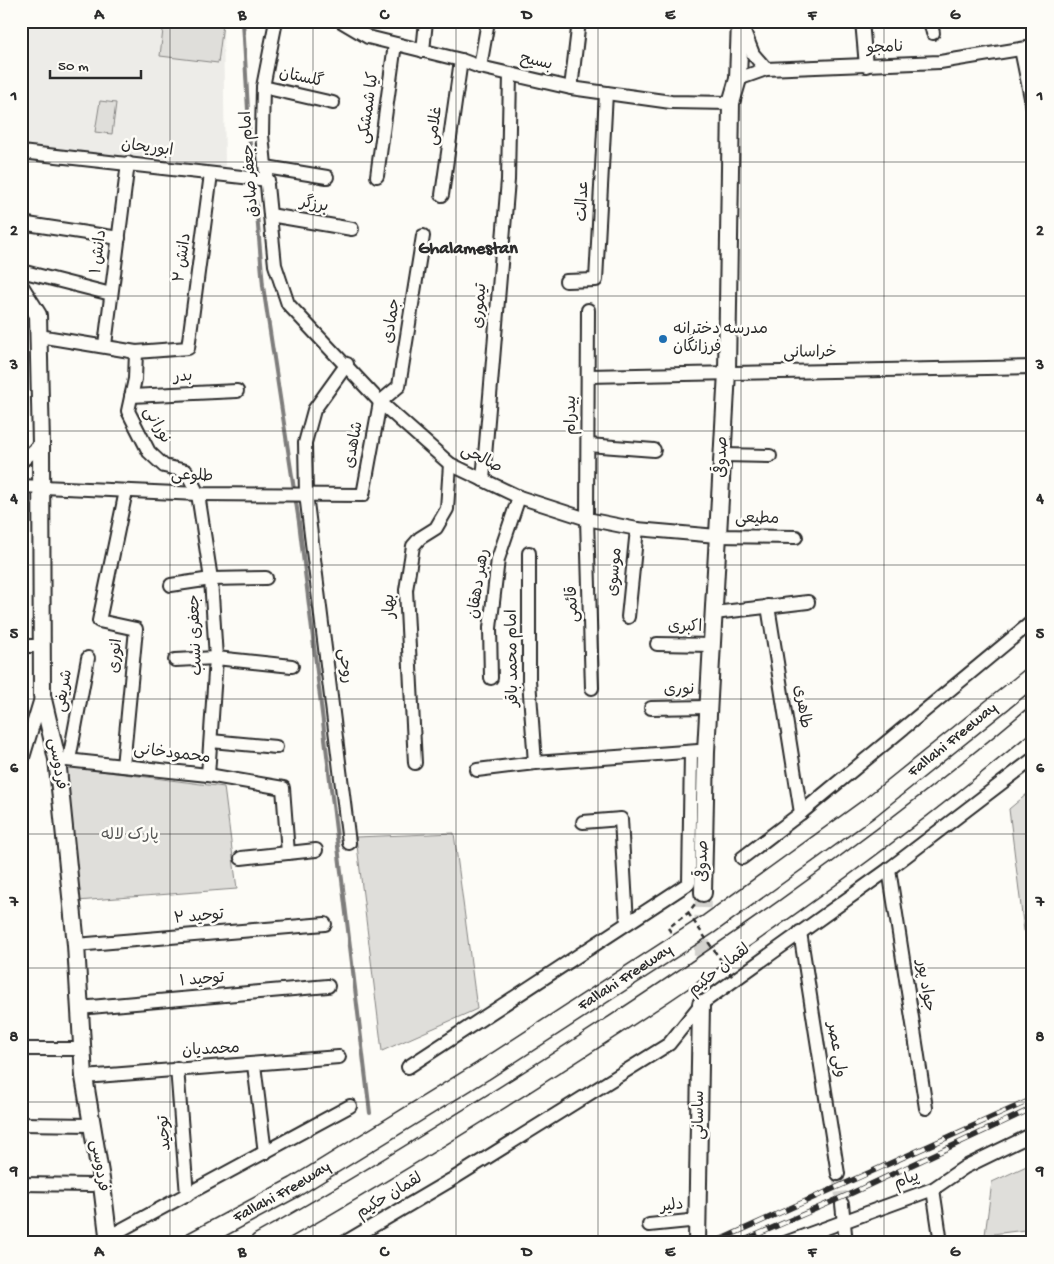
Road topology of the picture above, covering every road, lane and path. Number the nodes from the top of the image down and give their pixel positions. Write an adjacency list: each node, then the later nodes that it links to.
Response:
1 (276, 21): 17 (street, امام جعفر صادق)
2 (426, 21): 10 (street)
3 (488, 21): 13 (street)
4 (579, 21): 18 (street)
5 (740, 21): 14 (street); 16 (main road, صدوقی)
6 (862, 21): 12 (street)
7 (346, 23): 8 (street, بسیح)
8 (395, 44): 10 (street, بسیح); 28 (street, کیا شمشکی)
9 (1027, 48): 12 (street, نامجو); 22 (street)
10 (422, 51): 11 (street, بسیح)
11 (461, 60): 13 (street, بسیح); 29 (street, غلامی)
12 (866, 66): 14 (street, نامجو)
13 (480, 67): 15 (street, بسیح)
14 (766, 69): 16 (street, نامجو)
15 (510, 74): 18 (street, بسیح); 58 (street, تیموری)
16 (738, 79): 21 (main road, صدوقی)
17 (263, 87): 20 (street, گلستان); 25 (street, امام جعفر صادق)
18 (571, 88): 19 (street, بسیح)
19 (606, 93): 21 (street, بسیح); 36 (street, عدالت)
20 (332, 102)
21 (732, 103): 46 (main road, صدوقی)
22 (1033, 108)
23 (21, 152): 24 (street, ابوریحان)
24 (128, 163): 26 (street, ابوریحان); 34 (street, دانش ۱)
25 (267, 173): 26 (street, ابوریحان); 27 (street, ابوریحان); 30 (street, امام جعفر صادق)
26 (212, 174): 43 (street, دانش ۲)
27 (327, 176)
28 (377, 176)
29 (442, 195)
30 (270, 215): 32 (street, برزگر); 39 (street, امام جعفر صادق)
31 (21, 224): 34 (street)
32 (352, 229)
33 (423, 236): 50 (street, جمادی)
34 (118, 238): 38 (street, دانش ۱)
35 (21, 271): 38 (street)
36 (566, 281)
37 (21, 288): 41 (main road, فردوسی)
38 (111, 294): 42 (street, دانش ۱)
39 (288, 304): 44 (street, صالحی)
40 (588, 310): 47 (street, بیدرام)
41 (39, 336): 42 (street); 51 (main road, فردوسی)
42 (105, 345): 43 (street)
43 (136, 352): 49 (street, نورانی)
44 (347, 364): 50 (street, صالحی); 63 (street, روحی)
45 (1033, 367): 46 (street, خراسانی)
46 (726, 372): 47 (street, خراسانی); 54 (main road, صدوقی)
47 (588, 376): 52 (street, بیدرام)
48 (237, 391): 49 (street, بدر)
49 (131, 396): 62 (street, نورانی)
50 (380, 402): 57 (street, صالحی); 64 (street, شاهدی)
51 (41, 444): 56 (street); 60 (main road, فردوسی)
52 (588, 445): 53 (street); 66 (street, بیدرام)
53 (654, 450)
54 (723, 455): 55 (street); 68 (main road, صدوقی)
55 (770, 456)
56 (21, 462)
57 (450, 464): 58 (street, صالحی); 99 (street, بهار)
58 (484, 480): 65 (street, صالحی)
59 (21, 486): 60 (street, طلوعی)
60 (41, 487): 61 (street, طلوعی); 82 (main road, فردوسی)
61 (126, 491): 62 (street, طلوعی); 102 (street, انوری)
62 (198, 494): 63 (street, طلوعی); 72 (street, جعفری نسب)
63 (306, 494): 64 (street, طلوعی); 107 (street, روحی)
64 (363, 495)
65 (518, 497): 66 (street, صالحی); 88 (street, رهبر دهقان)
66 (587, 519): 67 (street, صالحی); 89 (street, قائمی)
67 (637, 529): 68 (street, صالحی); 77 (street, موسوی)
68 (718, 536): 69 (street, مطیعی); 76 (main road, صدوقی)
69 (796, 538)
70 (529, 553): 100 (street, امام محمد باقر)
71 (266, 578): 72 (street)
72 (211, 579): 73 (street); 84 (street, جعفری نسب)
73 (171, 585)
74 (808, 602): 75 (street)
75 (768, 606): 76 (street); 105 (street, طاهری)
76 (714, 612): 80 (main road, صدوقی)
77 (628, 618)
78 (1033, 621): 105 (street)
79 (657, 644): 80 (street, اکبری)
80 (712, 645): 91 (main road, صدوقی)
81 (21, 646): 82 (street)
82 (41, 646): 90 (main road, فردوسی)
83 (88, 658): 98 (street, شریفی)
84 (216, 658): 85 (street); 86 (street); 94 (street, جعفری نسب)
85 (175, 660)
86 (292, 666)
87 (1033, 676): 146 (highway, Fallahi Freeway)
88 (491, 678)
89 (592, 688)
90 (42, 695): 98 (main road, فردوسی); 101 (street)
91 (708, 707): 92 (street, نوری); 96 (main road, صدوقی)
92 (651, 708)
93 (1033, 717): 147 (highway, Fallahi Freeway)
94 (212, 740): 95 (street); 104 (street, جعفری نسب)
95 (276, 747)
96 (698, 751): 100 (street); 113 (main road, صدوقی); 114 (street)
97 (1033, 758): 112 (street, لقمان حکیم)
98 (63, 760): 102 (street, محمودخانی); 118 (main road, فردوسی)
99 (415, 763)
100 (535, 763): 103 (street)
101 (21, 764)
102 (123, 766): 104 (street, محمودخانی)
103 (477, 770)
104 (208, 775): 109 (street, محمودخانی)
105 (801, 813): 111 (street)
106 (583, 822): 114 (street)
107 (349, 842)
108 (316, 850): 109 (street)
109 (288, 853): 110 (street)
110 (241, 858)
111 (742, 858)
112 (889, 869): 117 (street, لقمان حکیم); 131 (street, جواد پور)
113 (703, 893)
114 (627, 923): 127 (street)
115 (325, 924): 118 (street, توحید ۲)
116 (668, 928): 119 (path, bridge)
117 (800, 932): 121 (street, لقمان حکیم); 136 (street, ولی عصر)
118 (76, 945): 122 (main road, فردوسی)
119 (734, 978)
120 (328, 986): 122 (street, توحید ۱)
121 (700, 1004): 144 (main road, ساسانی); 148 (street, لقمان حکیم)
122 (78, 1008): 124 (main road, فردوسی)
123 (21, 1049): 124 (street)
124 (83, 1049): 129 (main road, فردوسی)
125 (339, 1057): 126 (street, محمدیان)
126 (254, 1064): 128 (street, محمدیان); 135 (street)
127 (408, 1067)
128 (177, 1068): 129 (street, محمدیان); 140 (street, توحید)
129 (84, 1077): 133 (main road, فردوسی)
130 (350, 1106): 135 (street)
131 (926, 1108)
132 (21, 1124): 133 (street)
133 (92, 1125): 145 (main road, فردوسی)
134 (1033, 1134): 139 (street, پیام)
135 (264, 1154): 140 (street)
136 (838, 1174)
137 (21, 1184): 138 (street)
138 (92, 1185)
139 (933, 1189): 142 (street, پیام); 151 (street)
140 (187, 1195): 145 (street)
141 (842, 1204): 142 (street)
142 (844, 1220): 149 (street, پیام); 150 (street)
143 (649, 1225): 144 (street, دلیر)
144 (698, 1230)
145 (108, 1240)
146 (191, 1243)
147 (260, 1243)
148 (344, 1243)
149 (785, 1243)
150 (846, 1243)
151 (941, 1243)

